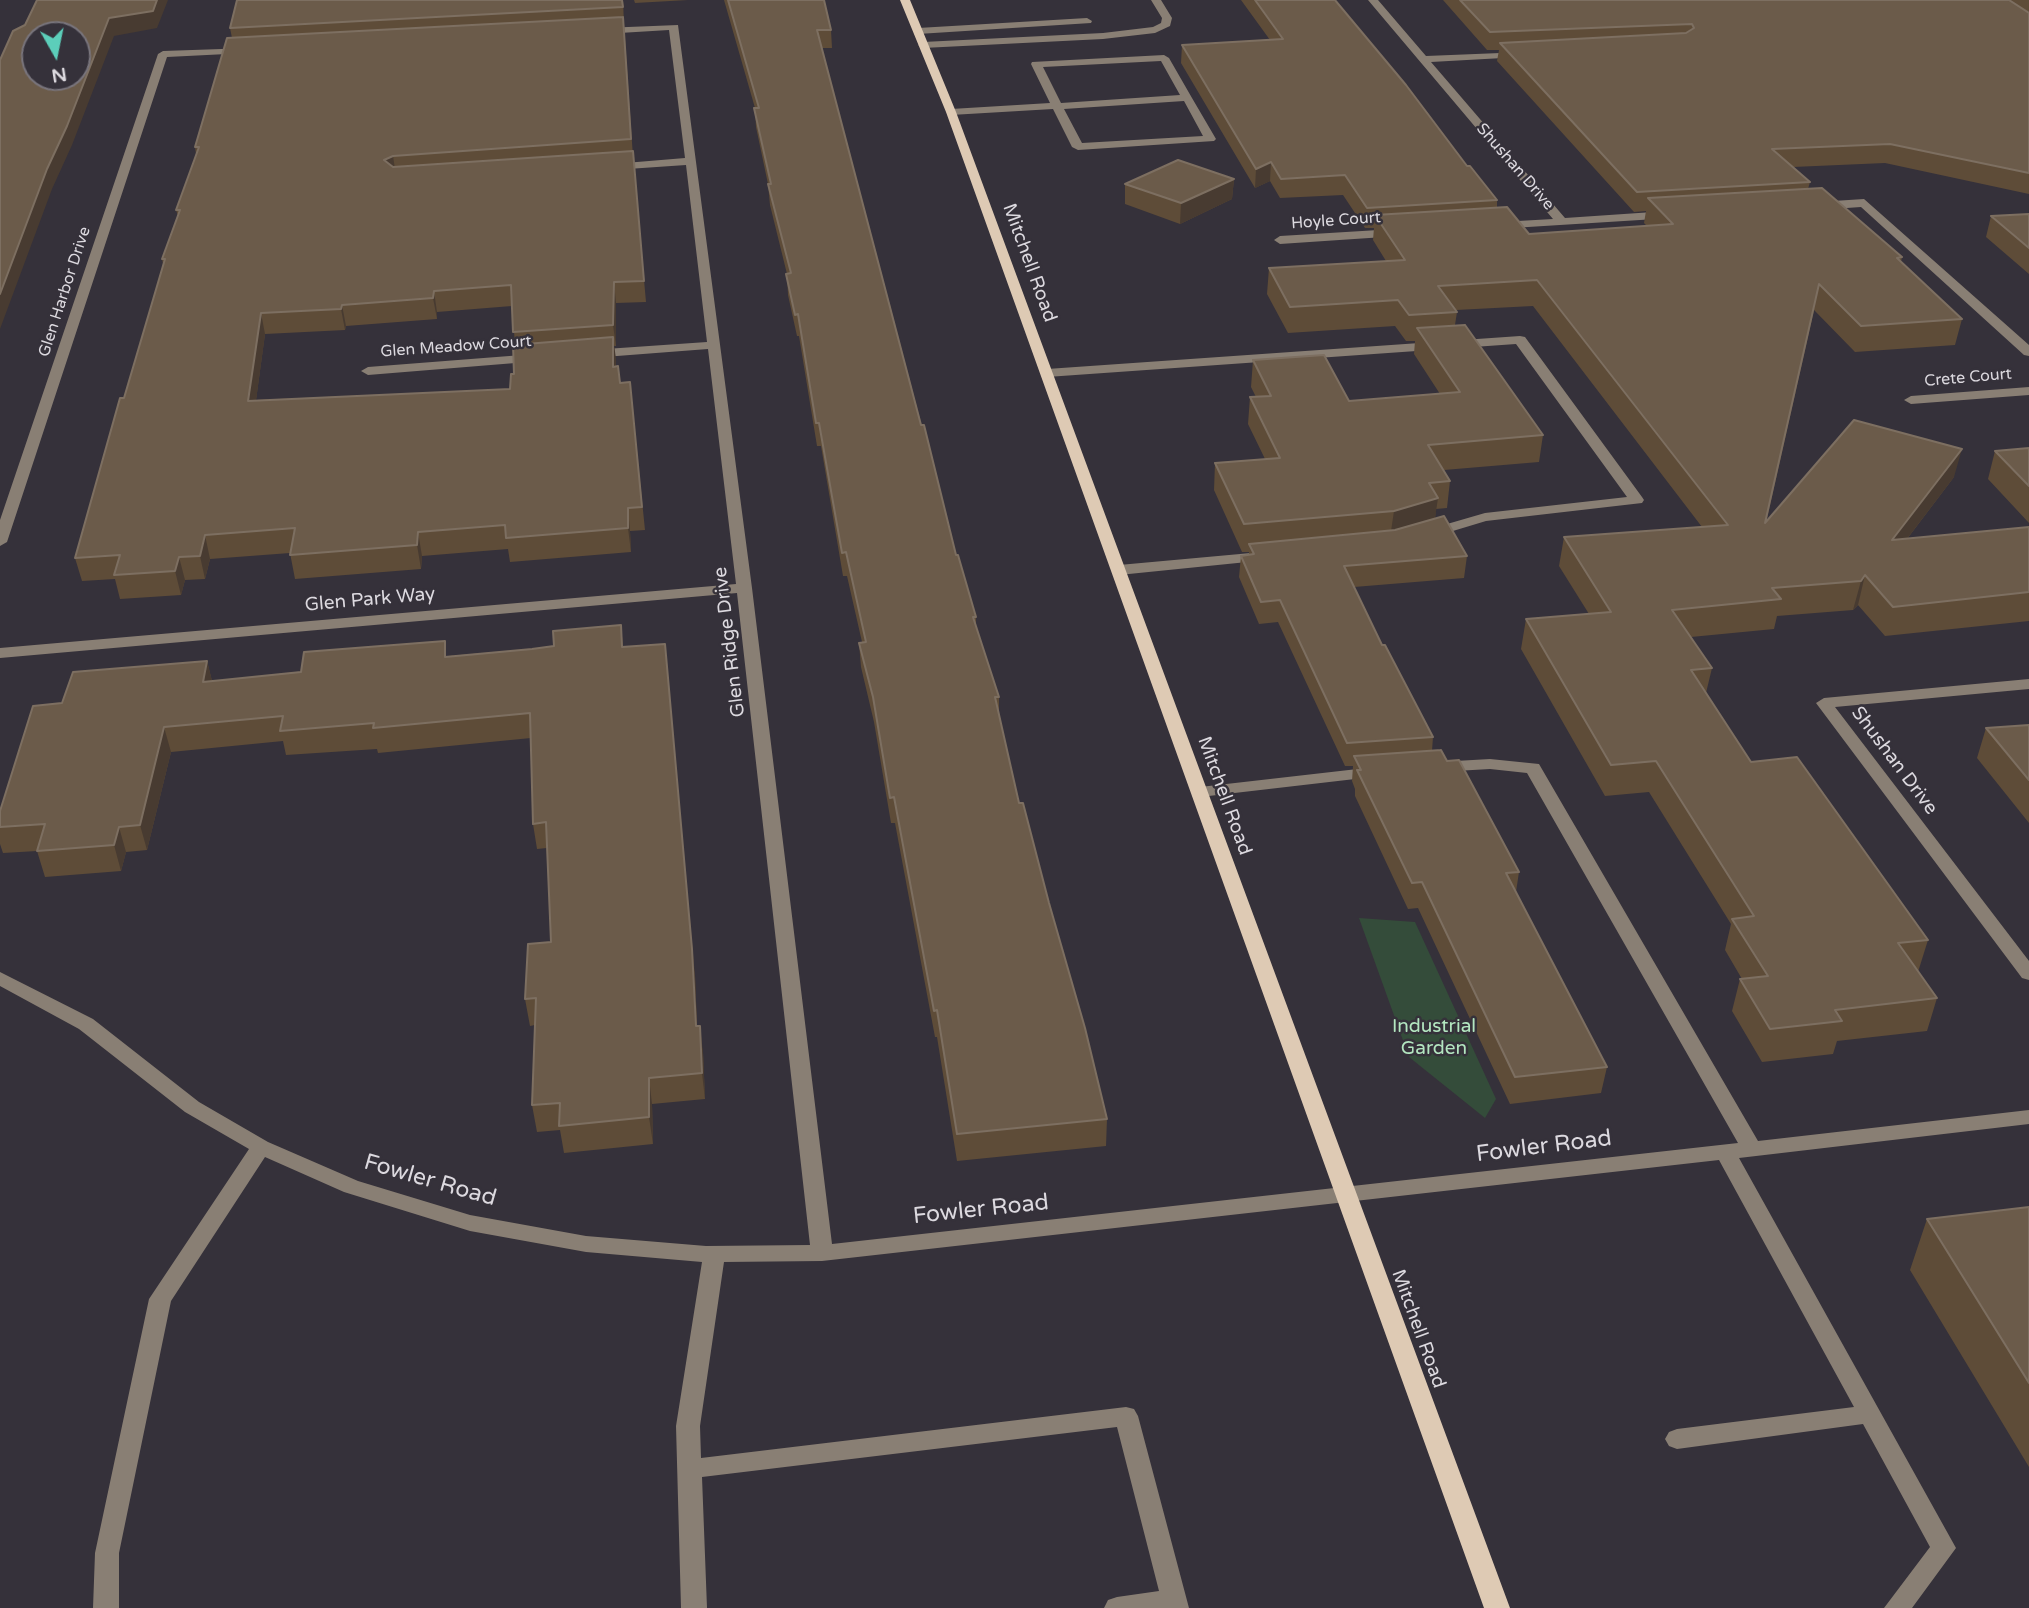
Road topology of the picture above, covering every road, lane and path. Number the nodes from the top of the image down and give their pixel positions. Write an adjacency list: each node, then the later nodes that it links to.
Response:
1 (905, 0): 6 (main road, Mitchell Road)
2 (1156, 0): 6 (street)
3 (1373, 0): 9 (street, Shushan Drive)
4 (1087, 21): 6 (street)
5 (591, 32): 13 (street, Glen Ridge Drive)
6 (920, 38): 12 (main road, Mitchell Road)
7 (259, 49): 30 (street, Glen Harbor Drive)
8 (1532, 53): 9 (street)
9 (1423, 59): 17 (street, Shushan Drive)
10 (1187, 98): 11 (street); 11 (street); 11 (street)
11 (1057, 106): 12 (street)
12 (951, 112): 26 (main road, Mitchell Road)
13 (690, 162): 14 (street); 21 (street, Glen Ridge Drive)
14 (597, 168)
15 (1809, 206): 22 (street)
16 (1686, 214): 17 (street, Shushan Drive)
17 (1562, 222): 18 (street)
18 (1482, 227)
19 (1415, 232): 20 (street, Hoyle Court)
20 (1280, 240)
21 (714, 345): 23 (street); 33 (street, Glen Ridge Drive)
22 (2029, 352)
23 (576, 355)
24 (548, 358): 25 (street, Glen Meadow Court)
25 (368, 371)
26 (1047, 373): 29 (street); 32 (main road, Mitchell Road)
27 (2029, 391): 28 (street, Crete Court)
28 (1911, 400)
29 (1419, 537)
30 (0, 541)
31 (1283, 555): 32 (street)
32 (1119, 570): 38 (main road, Mitchell Road)
33 (744, 588): 34 (street, Glen Park Way); 46 (street, Glen Ridge Drive)
34 (0, 653)
35 (2029, 684): 39 (street, Shushan Drive)
36 (1422, 769): 43 (street)
37 (1395, 771): 38 (street)
38 (1200, 792): 45 (main road, Mitchell Road)
39 (2029, 974)
40 (0, 978): 42 (street, Fowler Road)
41 (2029, 1117): 43 (street, Fowler Road)
42 (261, 1147): 47 (street, Fowler Road); 53 (street)
43 (1752, 1149): 44 (street, Fowler Road)
44 (1725, 1152): 45 (street, Fowler Road); 48 (street)
45 (1347, 1196): 46 (street, Fowler Road); 55 (main road, Mitchell Road)
46 (822, 1253): 47 (street, Fowler Road)
47 (714, 1254): 50 (street)
48 (1869, 1413): 49 (street); 56 (street)
49 (1677, 1439)
50 (690, 1469): 51 (street); 52 (street)
51 (692, 1604)
52 (1175, 1604): 54 (street)
53 (106, 1608)
54 (1117, 1608)
55 (1497, 1608)
56 (1897, 1608)

